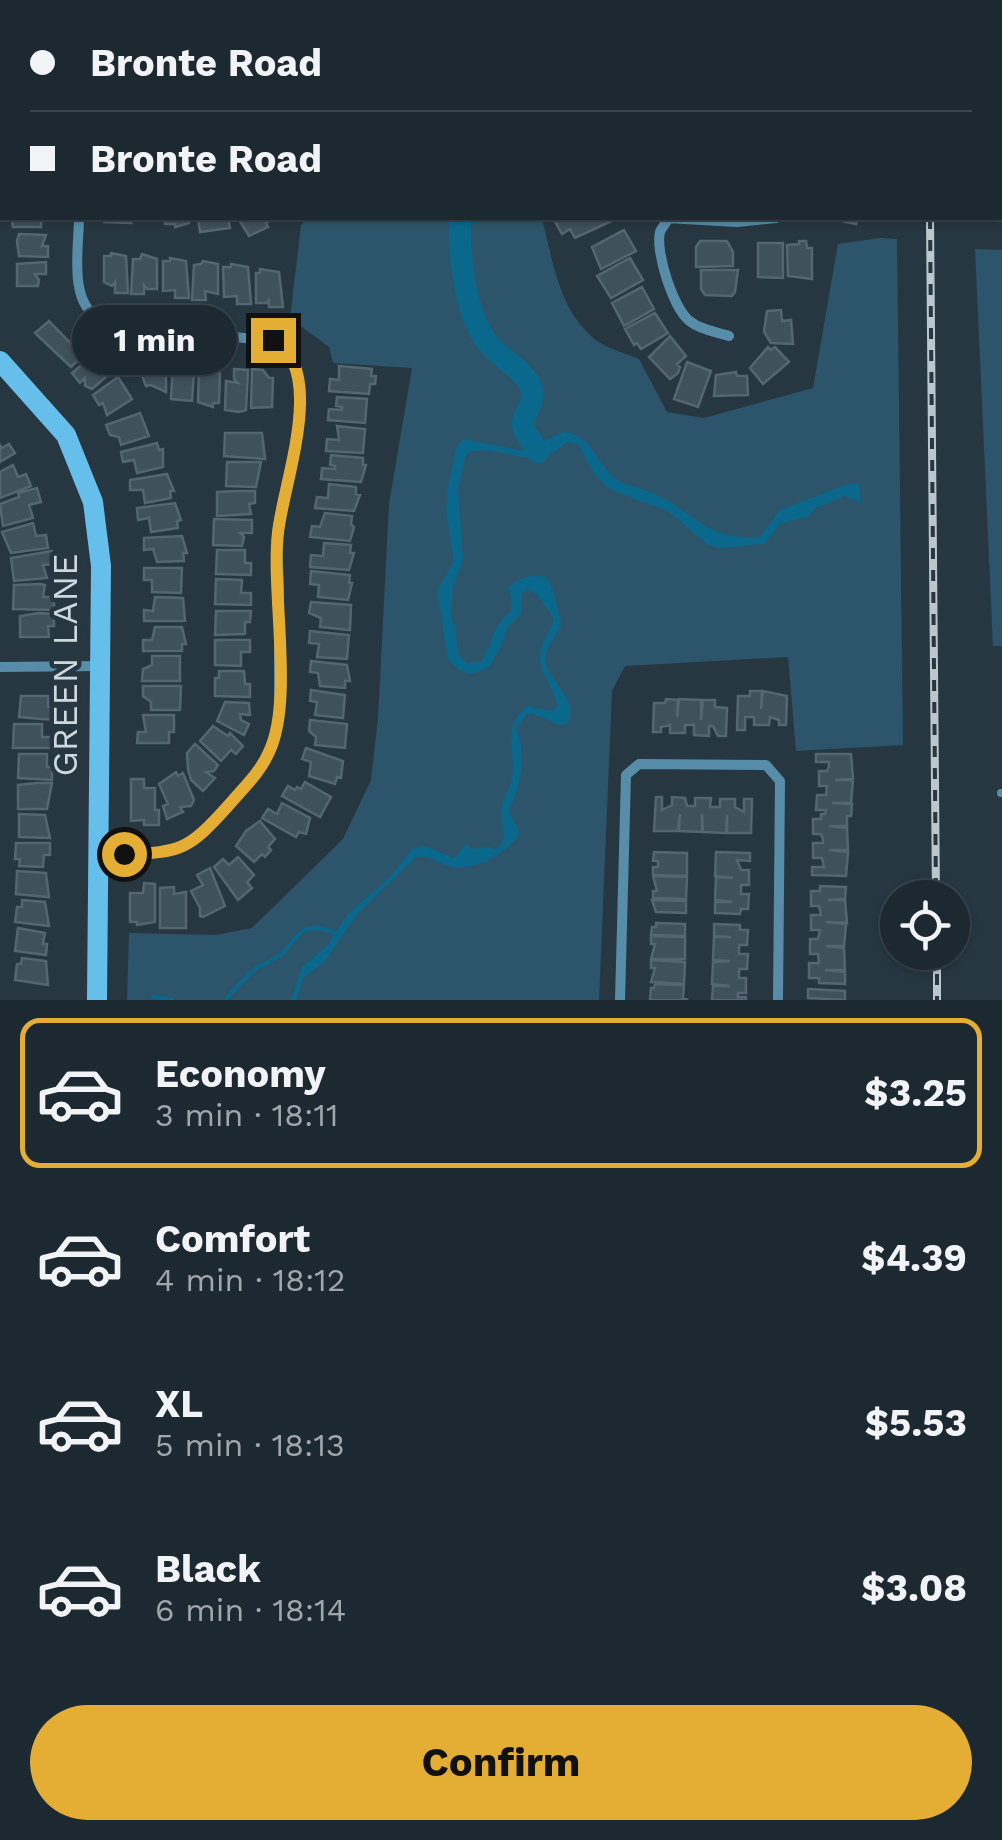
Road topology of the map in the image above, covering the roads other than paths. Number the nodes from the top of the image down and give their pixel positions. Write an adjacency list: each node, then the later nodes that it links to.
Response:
1 (79, 220): 9 (street)
2 (667, 220): 5 (street)
3 (702, 220): 4 (street)
4 (756, 220)
5 (729, 336)
6 (0, 361): 7 (street, GREEN LANE)
7 (100, 666): 8 (street); 9 (street, GREEN LANE)
8 (0, 667)
9 (96, 853): 10 (street, GREEN LANE)
10 (97, 1000)
11 (620, 1000): 12 (street)
12 (778, 1000)

